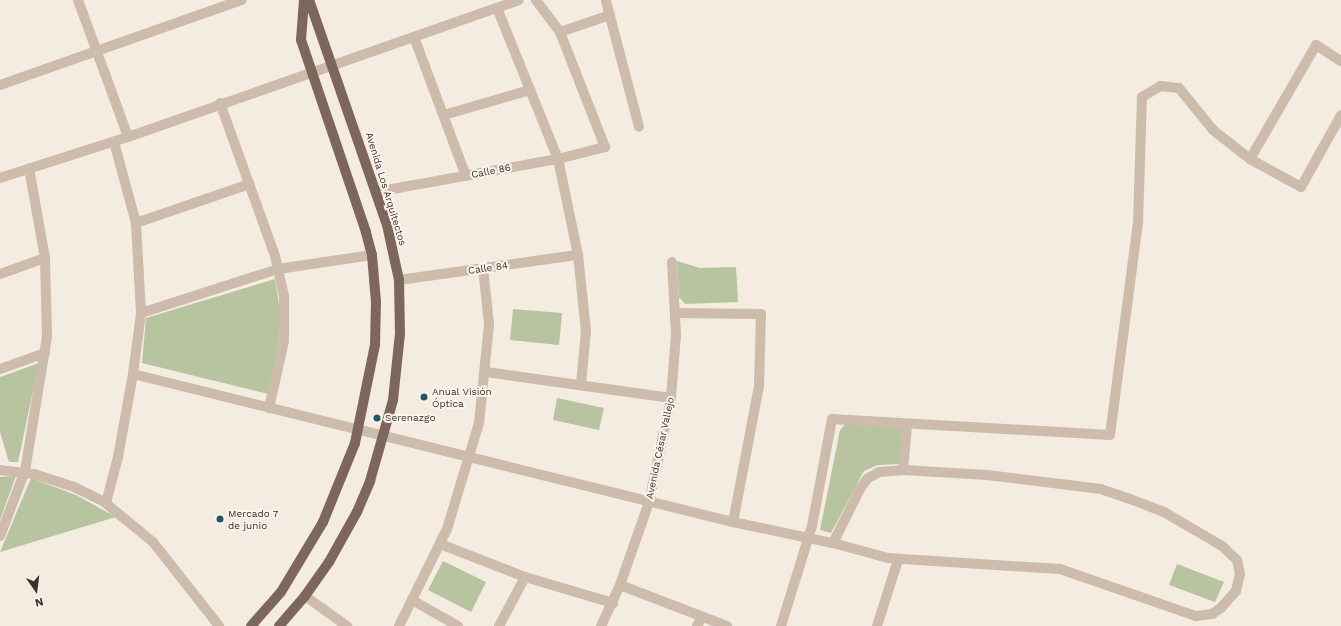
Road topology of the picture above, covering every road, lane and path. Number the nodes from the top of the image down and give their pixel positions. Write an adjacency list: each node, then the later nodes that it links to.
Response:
1 (78, 0): 12 (street)
2 (242, 0): 12 (street)
3 (304, 0): 15 (main road)
4 (309, 0): 14 (main road, Avenida Los Arquitectos)
5 (519, 0): 8 (street)
6 (536, 0): 10 (street)
7 (606, 1): 9 (street)
8 (497, 8): 11 (street); 17 (street)
9 (610, 15): 10 (street); 21 (street)
10 (560, 32): 24 (street, Calle 86)
11 (414, 37): 14 (street); 19 (street)
12 (97, 51): 16 (street); 22 (street)
13 (1341, 61): 25 (street)
14 (332, 65): 15 (street); 30 (main road, Avenida Los Arquitectos)
15 (312, 72): 18 (street); 32 (main road)
16 (0, 84)
17 (530, 90): 19 (street); 24 (street)
18 (220, 104): 22 (street); 29 (street)
19 (444, 115): 27 (street)
20 (1341, 115): 25 (street)
21 (639, 127)
22 (128, 137): 23 (street)
23 (114, 142): 26 (street); 31 (street)
24 (558, 159): 27 (street, Calle 86); 33 (street)
25 (1250, 159): 49 (street)
26 (29, 168): 28 (street); 34 (street)
27 (466, 176): 30 (street, Calle 86)
28 (0, 178)
29 (249, 184): 31 (street); 37 (street)
30 (376, 192): 39 (main road, Avenida Los Arquitectos)
31 (136, 223): 40 (street)
32 (372, 255): 37 (street); 50 (main road)
33 (578, 255): 36 (street, Calle 84); 46 (street)
34 (45, 258): 38 (street); 42 (street)
35 (672, 262): 41 (street, Avenida César Vallejo)
36 (483, 268): 39 (street, Calle 84); 44 (street)
37 (278, 270): 40 (street); 48 (street)
38 (0, 274)
39 (399, 280): 51 (main road, Avenida Los Arquitectos)
40 (141, 313): 45 (street)
41 (676, 313): 47 (street, Avenida César Vallejo); 58 (street)
42 (45, 353): 43 (street); 55 (street)
43 (0, 369)
44 (486, 372): 46 (street); 52 (street)
45 (134, 374): 48 (street); 57 (street)
46 (581, 384): 47 (street)
47 (671, 398): 56 (street, Avenida César Vallejo)
48 (269, 408): 50 (street)
49 (907, 425): 54 (street); 60 (street)
50 (359, 430): 51 (street); 71 (main road)
51 (384, 437): 52 (street); 66 (main road, Avenida Los Arquitectos)
52 (469, 458): 56 (street); 62 (street)
53 (0, 470): 55 (street)
54 (903, 470): 61 (street); 63 (street)
55 (25, 471): 57 (street); 59 (street)
56 (649, 502): 58 (street); 65 (street, Avenida César Vallejo)
57 (106, 503): 70 (street)
58 (732, 522): 60 (street)
59 (0, 536)
60 (809, 538): 61 (street); 79 (street)
61 (833, 543): 63 (street)
62 (440, 544): 64 (street); 67 (street)
63 (898, 560): 80 (street)
64 (525, 577): 68 (street); 76 (street)
65 (620, 585): 68 (street, Avenida César Vallejo); 69 (street)
66 (305, 596): 72 (main road, Avenida Los Arquitectos); 73 (street)
67 (412, 600): 74 (street); 75 (street)
68 (613, 603): 77 (street, Avenida César Vallejo)
69 (700, 622): 78 (street)
70 (219, 626)
71 (251, 626)
72 (280, 626)
73 (348, 626)
74 (399, 626)
75 (458, 626)
76 (499, 626)
77 (601, 626)
78 (727, 626)
79 (780, 626)
80 (877, 626)

